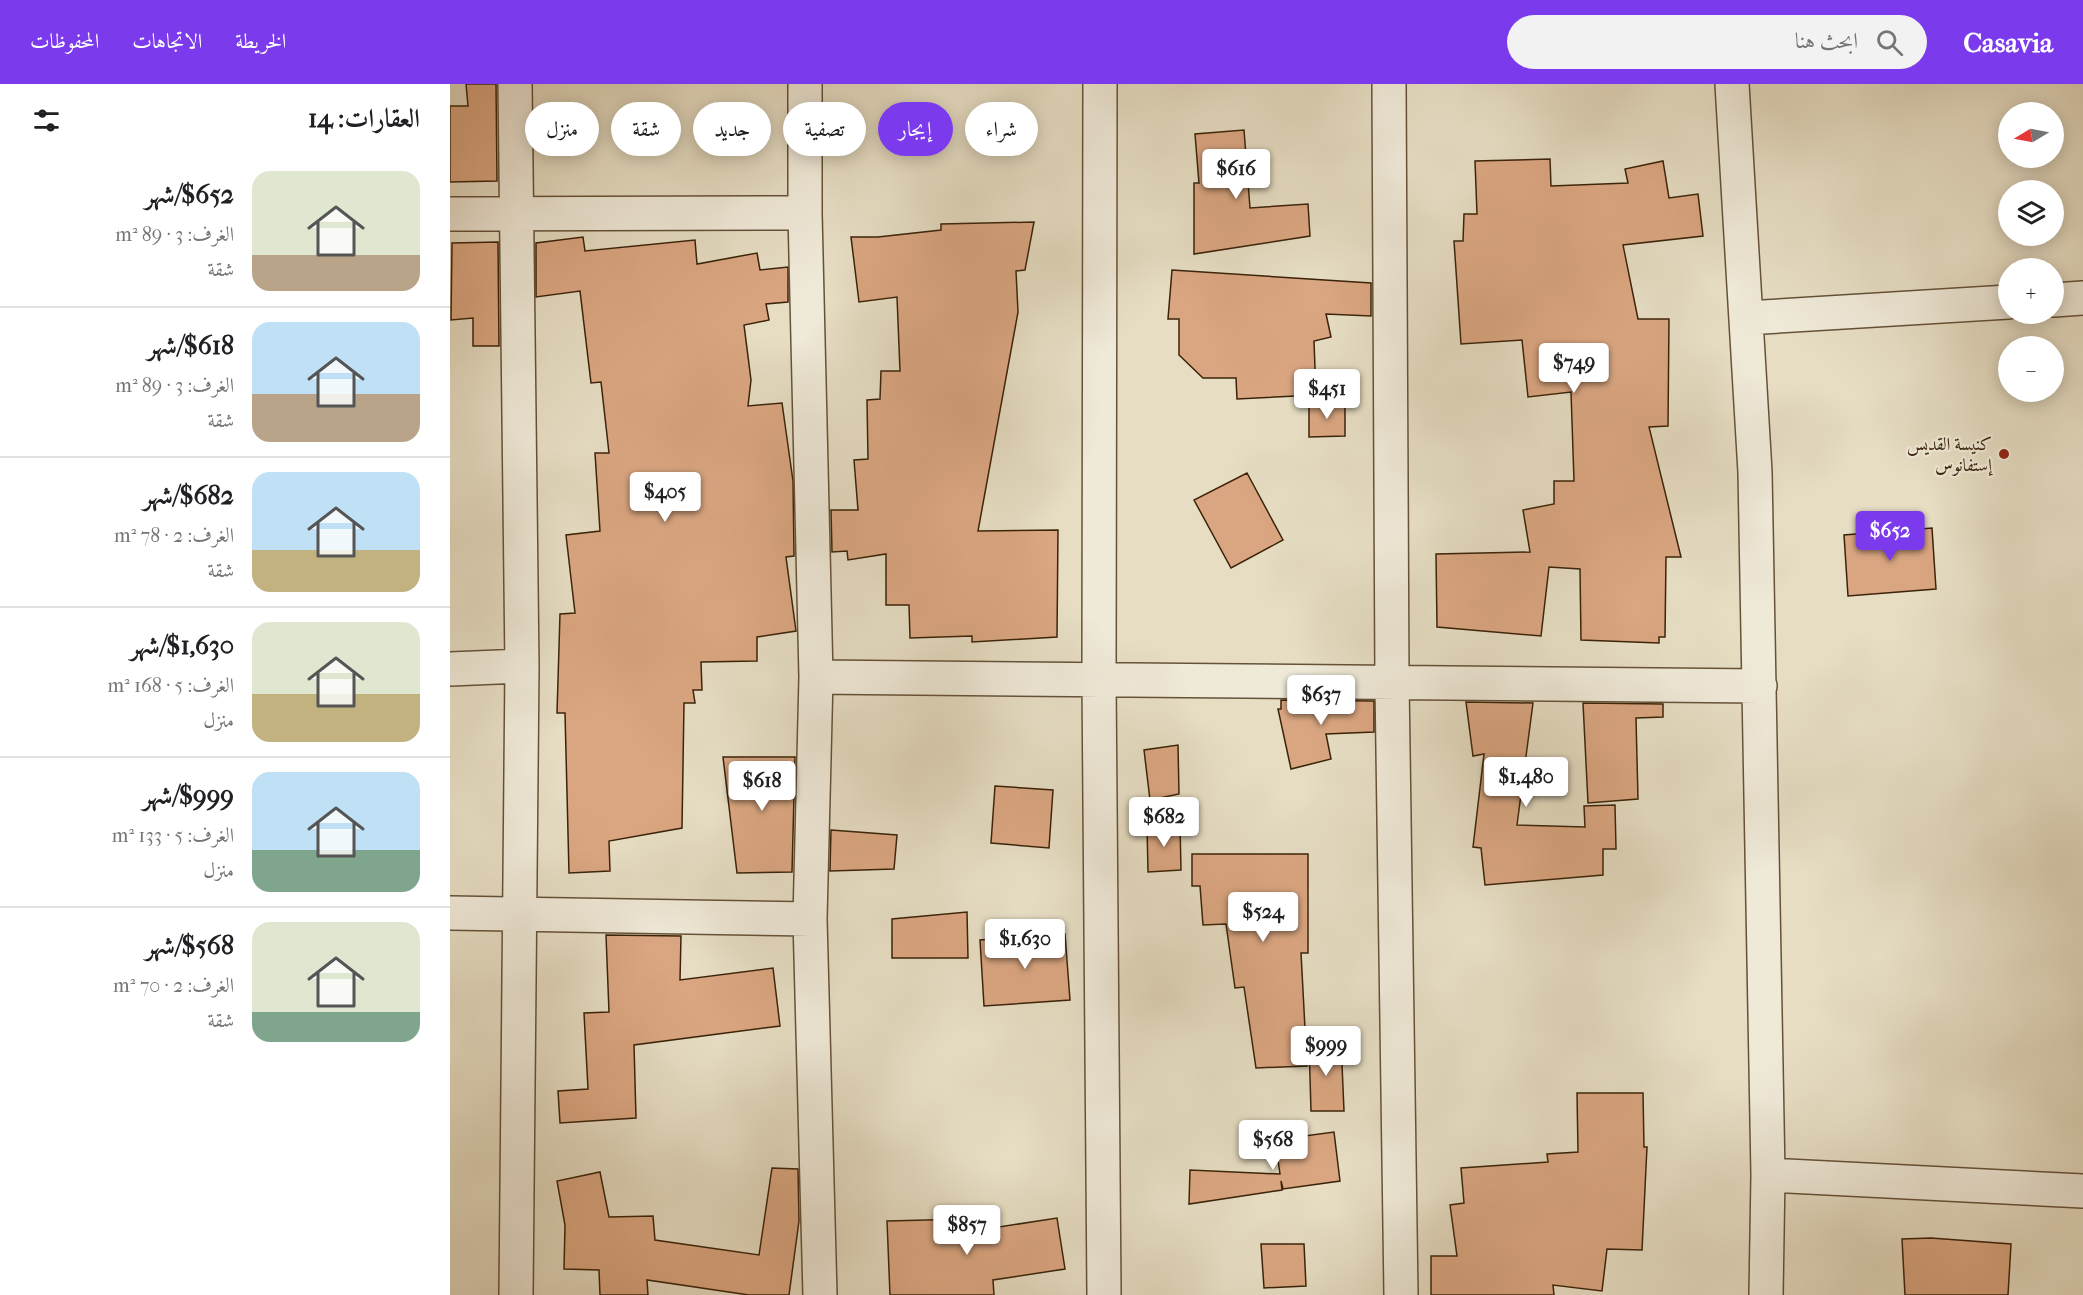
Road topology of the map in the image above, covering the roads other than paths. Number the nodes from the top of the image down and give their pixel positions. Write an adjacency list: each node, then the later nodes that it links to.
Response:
1 (515, 84): 6 (street)
2 (805, 84): 7 (street)
3 (1100, 84): 16 (street)
4 (1389, 84): 17 (street)
5 (1732, 84): 12 (street)
6 (515, 213): 7 (street); 8 (street); 13 (street)
7 (805, 213): 15 (street)
8 (450, 214)
9 (2083, 298): 10 (street)
10 (2064, 299)
11 (1998, 303): 12 (street)
12 (1746, 318): 18 (street)
13 (522, 666): 14 (street); 20 (street)
14 (450, 669)
15 (816, 677): 16 (street); 21 (street)
16 (1099, 680): 17 (street); 26 (street)
17 (1392, 682): 18 (street); 27 (street)
18 (1760, 686): 22 (street)
19 (450, 913): 20 (street)
20 (518, 914): 21 (street); 24 (street)
21 (810, 919): 25 (street)
22 (1768, 1175): 23 (street); 28 (street)
23 (2083, 1191)
24 (516, 1295)
25 (820, 1295)
26 (1104, 1295)
27 (1401, 1295)
28 (1766, 1295)

